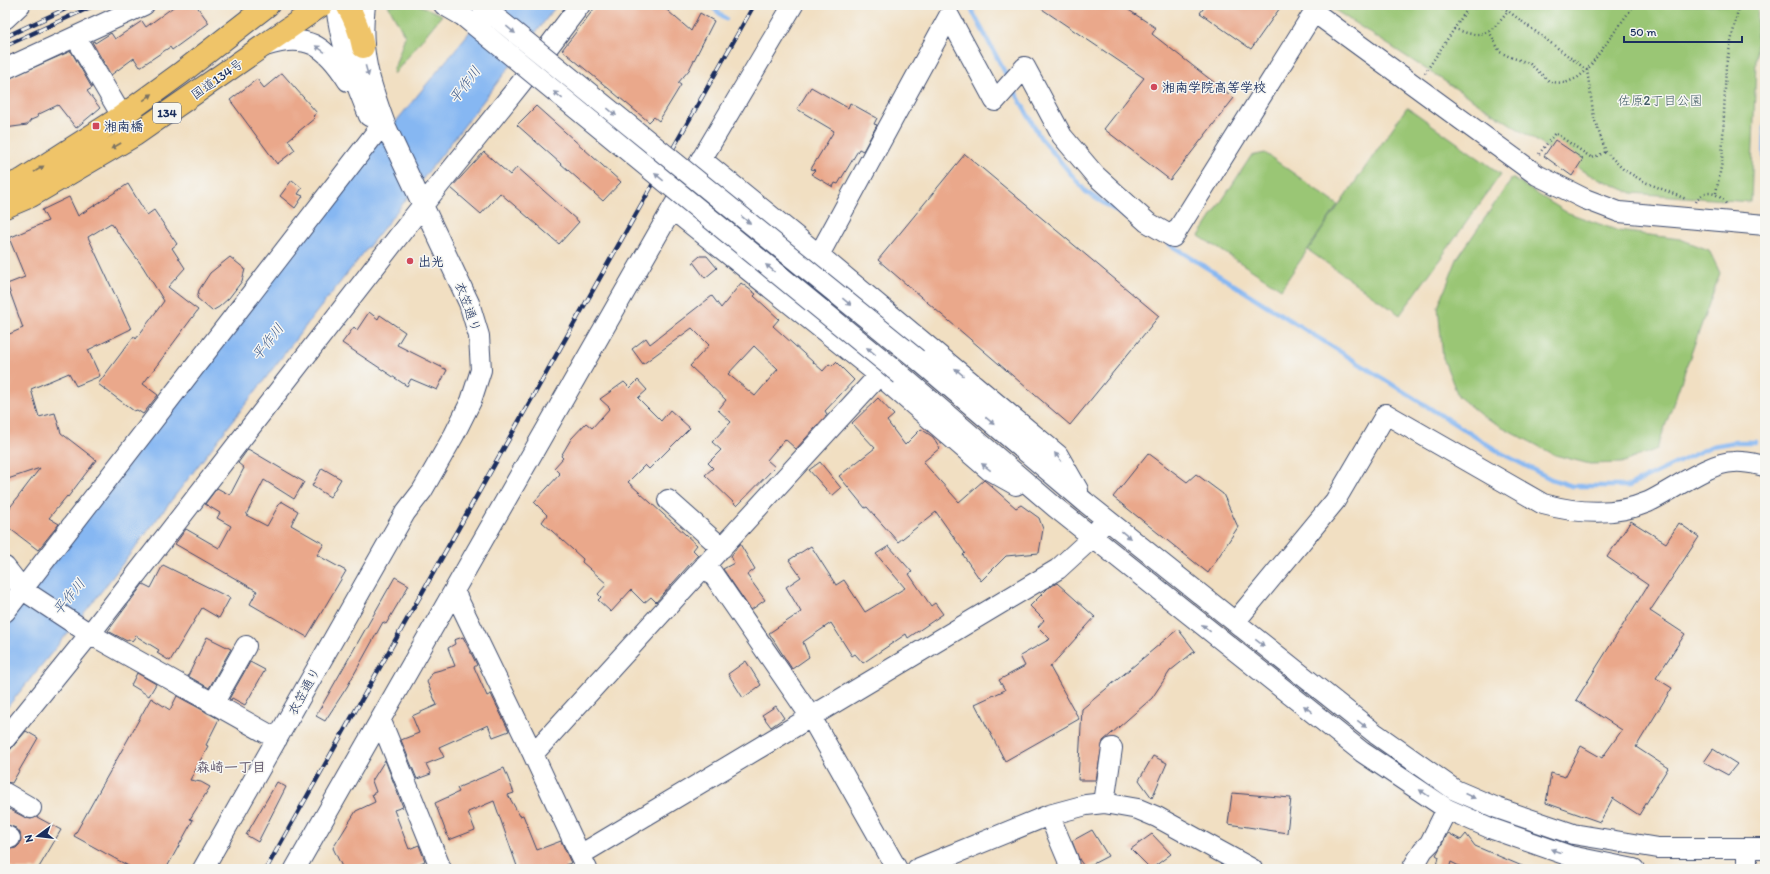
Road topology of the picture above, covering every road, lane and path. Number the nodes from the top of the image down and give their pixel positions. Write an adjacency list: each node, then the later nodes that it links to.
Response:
1 (20, 5): 19 (street)
2 (144, 5): 22 (street)
3 (268, 5): 27 (highway, 国道134号 / 134)
4 (283, 5): 27 (highway)
5 (299, 5): 27 (highway)
6 (322, 5): 23 (highway, 国道134号 / 134)
7 (336, 5): 30 (street, 衣笠通り)
8 (347, 5): 24 (highway)
9 (365, 5): 24 (street, 衣笠通り)
10 (444, 5): 48 (street, one-way to 10, bridge)
11 (481, 5): 47 (street, one-way to 47, bridge)
12 (580, 5): 39 (street)
13 (793, 5): 32 (street)
14 (1470, 5): 20 (path)
15 (1500, 5): 18 (path)
16 (1634, 5): 26 (path)
17 (1739, 5): 36 (path)
18 (1508, 11): 21 (path); 26 (path)
19 (5, 19)
20 (1454, 29): 21 (path); 28 (path)
21 (1489, 31): 26 (path)
22 (76, 38): 25 (street); 29 (street)
23 (265, 46): 30 (street, 衣笠通り, one-way to 23); 38 (highway, 国道134号 / 134, one-way to 38)
24 (363, 47): 30 (street, 衣笠通り, one-way to 30)
25 (5, 69)
26 (1587, 70): 31 (path)
27 (181, 73): 29 (highway, 国道134号 / 134, one-way to 27)
28 (1416, 86): 33 (street); 43 (street)
29 (122, 116): 35 (highway, 国道134号 / 134, one-way to 29)
30 (379, 129): 39 (street, 衣笠通り); 54 (street)
31 (1606, 152): 33 (path); 37 (path)
32 (701, 159): 34 (street); 40 (street)
33 (1529, 169): 41 (street)
34 (729, 182): 42 (street); 43 (street)
35 (5, 187)
36 (1716, 193)
37 (1696, 203)
38 (5, 207)
39 (418, 208): 58 (street); 64 (street, 衣笠通り)
40 (672, 209): 42 (street); 55 (street)
41 (1765, 225)
42 (700, 231): 44 (street)
43 (818, 255): 47 (street, one-way to 43)
44 (879, 375): 48 (street, one-way to 44); 51 (street)
45 (1765, 466): 57 (street)
46 (668, 500): 51 (street)
47 (1085, 502): 49 (street)
48 (1056, 508): 50 (street)
49 (1106, 519): 50 (street); 57 (street, one-way to 57)
50 (1093, 537): 61 (street); 70 (street, one-way to 50)
51 (722, 548): 52 (street)
52 (706, 564): 61 (street); 66 (street)
53 (5, 567): 54 (street)
54 (25, 591): 56 (street); 58 (street)
55 (454, 591): 62 (street); 66 (street)
56 (5, 612)
57 (1235, 622): 72 (street, one-way to 72)
58 (87, 633): 60 (street); 63 (street)
59 (246, 646): 60 (street)
60 (213, 704): 64 (street)
61 (811, 717): 73 (street); 77 (street)
62 (381, 721): 75 (street); 76 (street)
63 (5, 739)
64 (278, 740): 74 (street, 衣笠通り)
65 (1112, 748): 68 (street)
66 (533, 754): 73 (street)
67 (5, 793): 69 (street)
68 (1104, 803): 71 (street); 80 (street)
69 (31, 808)
70 (1447, 809): 81 (street); 82 (street, one-way to 70)
71 (1049, 815): 78 (street); 79 (street)
72 (1756, 849): 83 (street)
73 (583, 862)
74 (203, 869)
75 (295, 869)
76 (441, 869)
77 (897, 869)
78 (917, 869)
79 (1069, 869)
80 (1252, 869)
81 (1412, 869)
82 (1634, 869)
83 (1747, 869)

